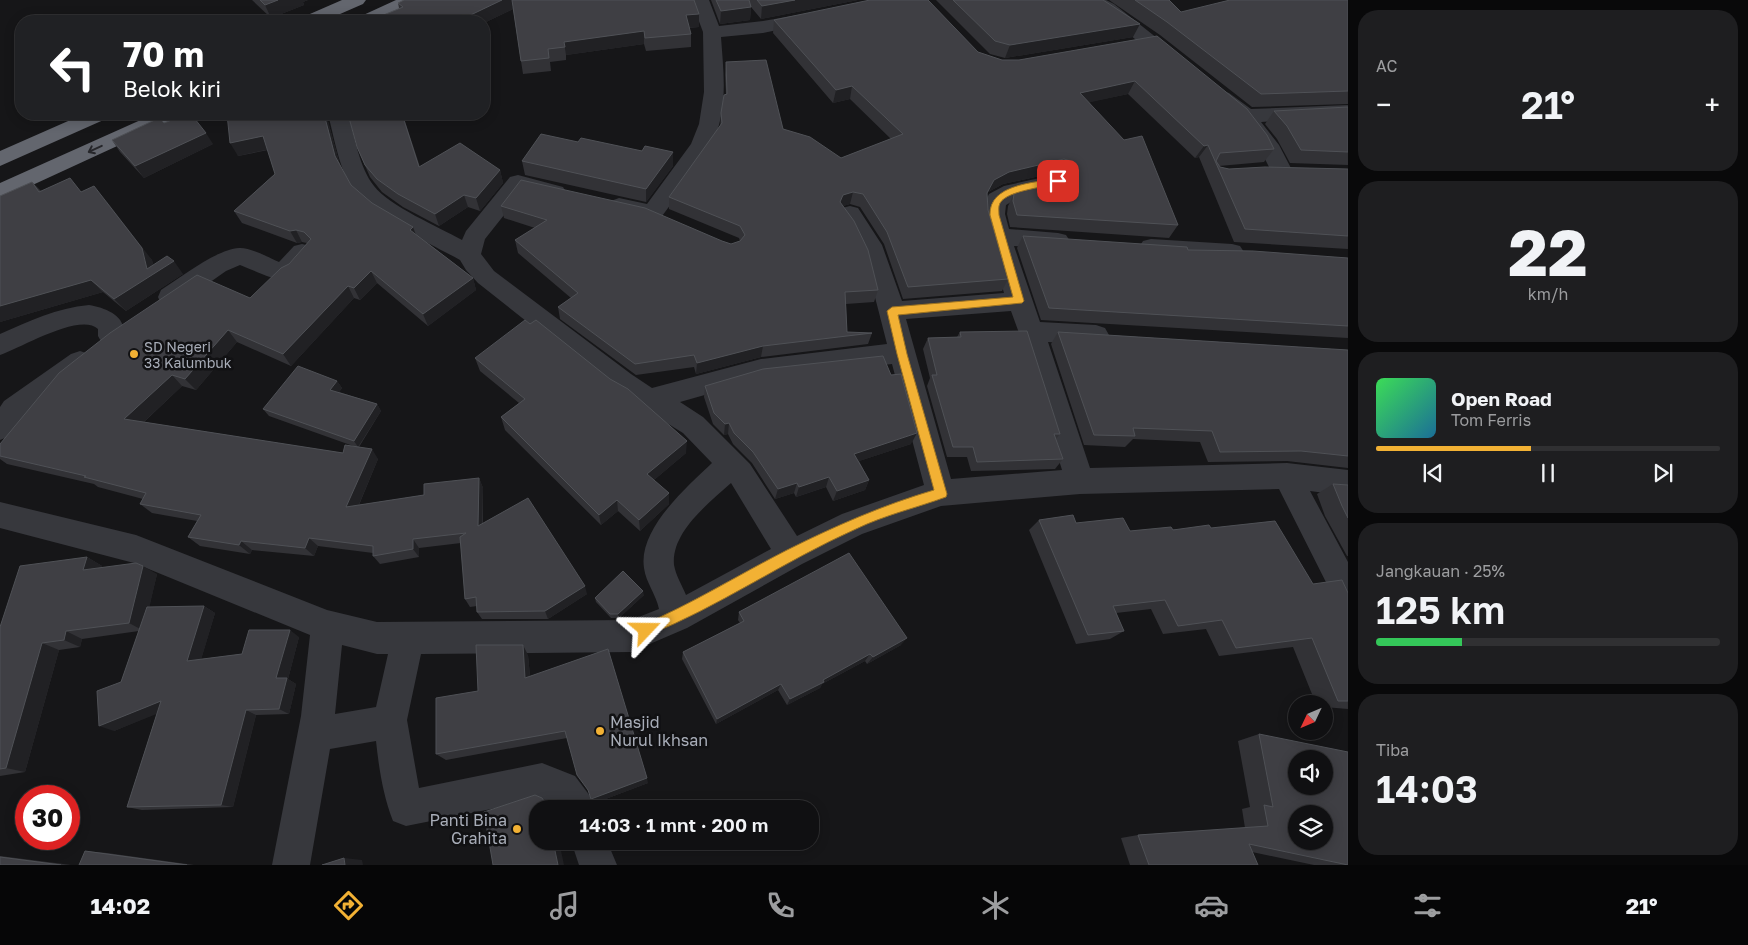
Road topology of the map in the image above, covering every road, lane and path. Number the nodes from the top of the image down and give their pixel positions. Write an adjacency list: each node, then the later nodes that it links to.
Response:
1 (357, 0): 6 (highway)
2 (410, 0): 7 (highway)
3 (700, 0): 8 (street)
4 (1093, 0): 9 (street)
5 (831, 14): 8 (street)
6 (323, 15)
7 (378, 15)
8 (712, 32): 23 (street)
9 (1152, 42): 10 (street); 11 (street)
10 (1126, 46)
11 (1188, 70)
12 (1210, 87): 14 (street)
13 (1348, 111): 14 (street)
14 (1246, 116): 19 (street)
15 (88, 120): 18 (highway)
16 (158, 120): 21 (highway, one-way to 21)
17 (340, 120): 29 (street)
18 (0, 160)
19 (1282, 172)
20 (1058, 181): 25 (street)
21 (0, 192)
22 (569, 195): 29 (street)
23 (597, 201)
24 (850, 214): 33 (street)
25 (1000, 237): 26 (street); 31 (street)
26 (1080, 242)
27 (1130, 246): 30 (street)
28 (302, 252): 32 (street)
29 (469, 254): 38 (street)
30 (1259, 254)
31 (1019, 301): 33 (street); 34 (street)
32 (152, 309)
33 (892, 311): 37 (street)
34 (1030, 331): 35 (street); 42 (street)
35 (1119, 336)
36 (0, 345): 39 (street)
37 (902, 354): 38 (street); 44 (street)
38 (649, 400): 40 (street)
39 (5, 413)
40 (731, 464): 46 (street); 48 (street)
41 (1287, 476): 42 (street); 43 (street); 47 (street)
42 (1080, 480): 44 (street)
43 (1348, 483)
44 (941, 494): 46 (street)
45 (0, 514): 49 (street)
46 (791, 554): 48 (street)
47 (1348, 593)
48 (676, 617): 50 (street)
49 (327, 626): 50 (street); 52 (street)
50 (408, 637): 51 (street)
51 (390, 720): 52 (street); 53 (street)
52 (316, 734): 55 (street)
53 (570, 800)
54 (593, 850): 56 (street)
55 (291, 865)
56 (598, 865)

